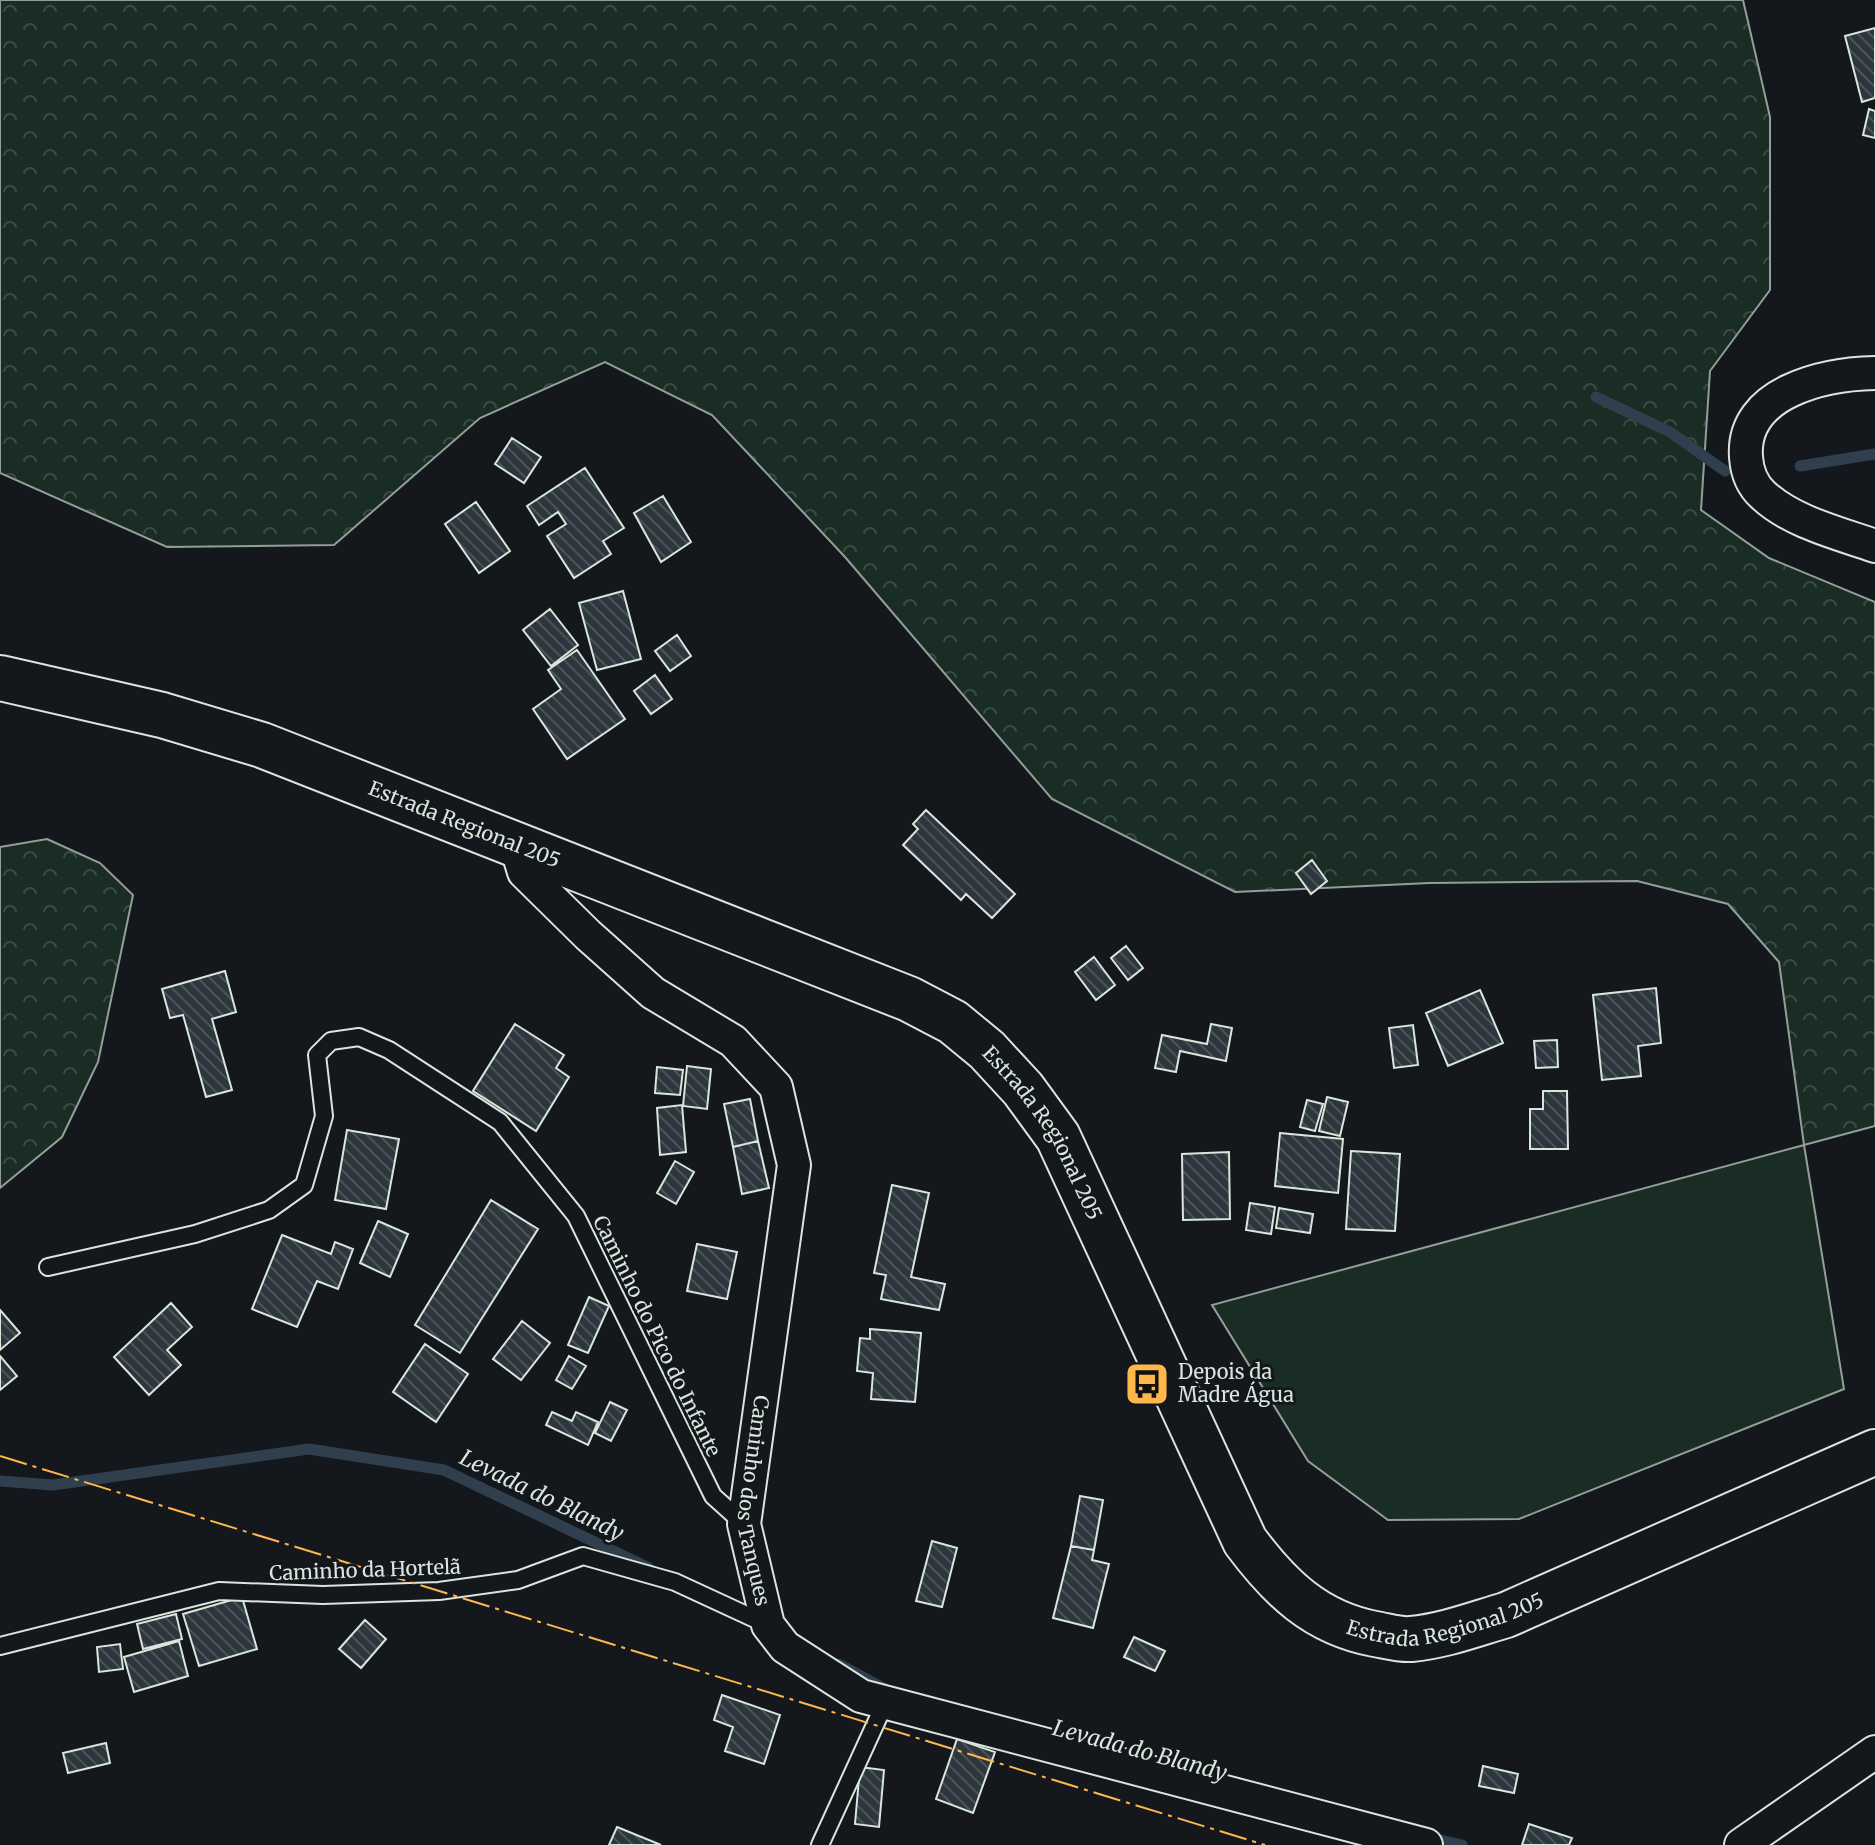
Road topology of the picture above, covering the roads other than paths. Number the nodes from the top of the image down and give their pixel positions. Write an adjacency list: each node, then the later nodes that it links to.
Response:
1 (1875, 373): 2 (street)
2 (1875, 546)
3 (0, 678): 4 (main road, Estrada Regional 205)
4 (515, 842): 6 (main road, Estrada Regional 205); 7 (street, Caminho dos Tanques)
5 (48, 1267): 7 (lane, Caminho do Pico do Infante)
6 (1875, 1452)
7 (744, 1524): 8 (street, Caminho dos Tanques)
8 (768, 1625): 9 (lane, Caminho da Hortelã); 10 (street, Caminho dos Tanques)
9 (0, 1646)
10 (885, 1703): 12 (lane); 13 (street, Caminho dos Tanques)
11 (1875, 1752): 14 (street)
12 (820, 1845)
13 (1426, 1845)
14 (1741, 1845)

